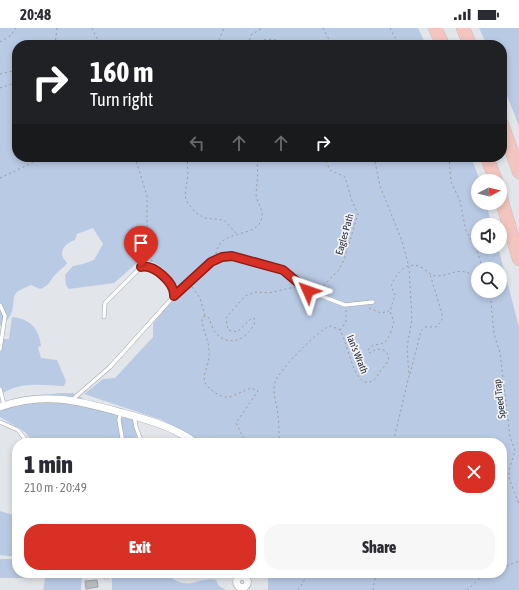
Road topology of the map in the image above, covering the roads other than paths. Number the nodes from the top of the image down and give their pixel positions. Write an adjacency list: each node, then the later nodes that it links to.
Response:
1 (435, 28): 3 (highway)
2 (463, 28): 4 (highway)
3 (441, 40)
4 (468, 40)
5 (507, 138): 7 (highway)
6 (489, 162): 8 (highway)
7 (519, 172)
8 (493, 174)
9 (504, 210): 10 (highway)
10 (519, 259)
11 (174, 296): 12 (lane); 14 (lane); 17 (lane)
12 (373, 302)
13 (0, 305): 15 (lane)
14 (104, 317)
15 (0, 349)
16 (0, 389): 18 (lane)
17 (73, 399): 18 (street); 19 (street)
18 (2, 406)
19 (121, 412): 20 (street); 26 (lane)
20 (134, 416): 23 (street); 27 (lane)
21 (0, 422): 22 (lane)
22 (22, 435): 24 (lane); 25 (lane)
23 (185, 436): 28 (street)
24 (23, 438)
25 (24, 438)
26 (122, 438)
27 (140, 438)
28 (188, 438)

